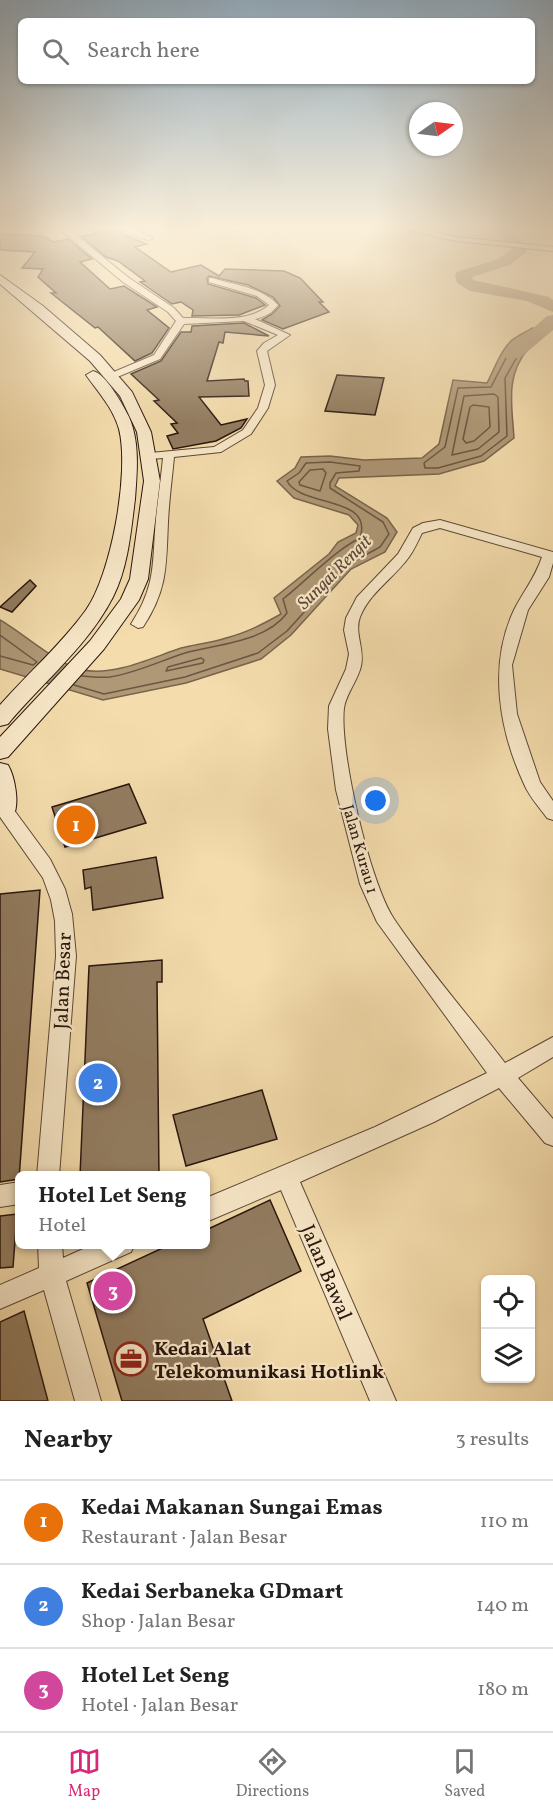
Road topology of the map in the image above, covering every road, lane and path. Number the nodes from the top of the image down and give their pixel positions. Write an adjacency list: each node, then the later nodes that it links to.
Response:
1 (2, 292): 12 (main road)
2 (18, 292): 7 (main road)
3 (145, 292): 6 (street)
4 (257, 292): 5 (street)
5 (244, 318): 6 (street); 8 (street)
6 (181, 321): 7 (street)
7 (112, 376): 9 (main road)
8 (169, 454): 9 (street); 11 (street)
9 (150, 456): 13 (main road)
10 (551, 556): 16 (street); 18 (street, Jalan Kurau 1)
11 (138, 624)
12 (0, 719)
13 (1, 754)
14 (0, 771): 15 (main road)
15 (2, 807): 20 (street, Jalan Besar)
16 (553, 814)
17 (553, 1046): 18 (street)
18 (503, 1077): 19 (street, Jalan Kurau 1); 21 (street)
19 (553, 1135)
20 (48, 1171)
21 (286, 1176): 24 (street); 30 (street, Jalan Bawal)
22 (15, 1194): 23 (street)
23 (0, 1196)
24 (210, 1208)
25 (50, 1249): 27 (street)
26 (114, 1249): 27 (street)
27 (52, 1275): 28 (street); 29 (street)
28 (0, 1297)
29 (87, 1401)
30 (383, 1401)

